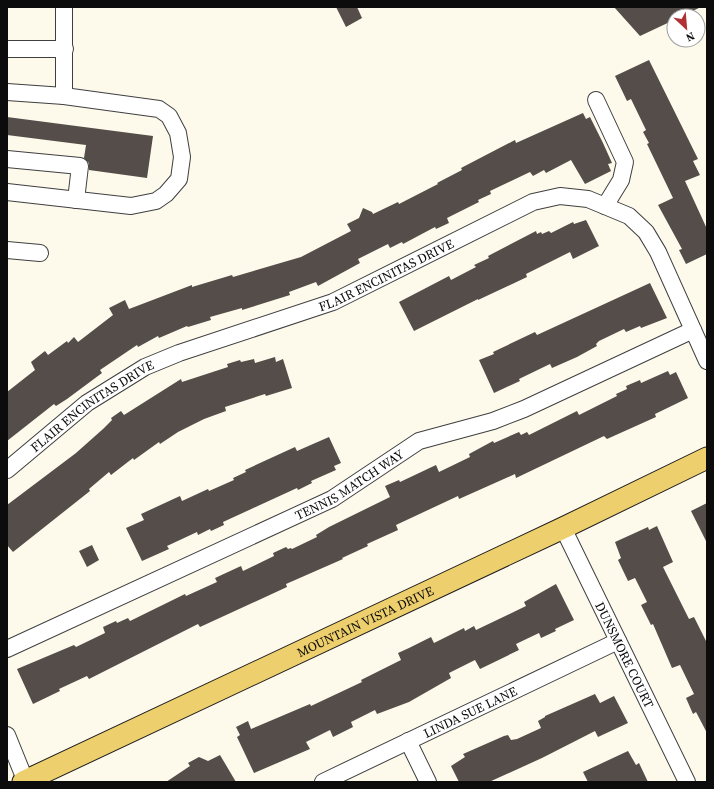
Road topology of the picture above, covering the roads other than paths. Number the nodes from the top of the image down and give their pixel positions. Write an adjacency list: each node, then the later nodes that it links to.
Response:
1 (64, 7): 3 (street)
2 (7, 49): 3 (street)
3 (65, 49): 5 (street)
4 (7, 92): 5 (street)
5 (64, 96): 9 (street)
6 (596, 100): 10 (street)
7 (7, 159): 9 (street)
8 (7, 192): 9 (street)
9 (76, 200)
10 (605, 206): 13 (street, FLAIR ENCINITAS DRIVE); 16 (street, FLAIR ENCINITAS DRIVE)
11 (7, 250): 12 (street)
12 (40, 253)
13 (694, 330): 14 (street, FLAIR ENCINITAS DRIVE); 19 (street, TENNIS MATCH WAY)
14 (707, 361)
15 (707, 458): 17 (main road, MOUNTAIN VISTA DRIVE)
16 (7, 470)
17 (563, 528): 18 (street, DUNSMORE COURT); 22 (main road, MOUNTAIN VISTA DRIVE)
18 (618, 641): 21 (street, LINDA SUE LANE); 25 (street, DUNSMORE COURT)
19 (7, 648)
20 (7, 735): 22 (street)
21 (408, 741): 23 (street, LINDA SUE LANE); 24 (street)
22 (25, 782)
23 (323, 782)
24 (428, 782)
25 (686, 782)

